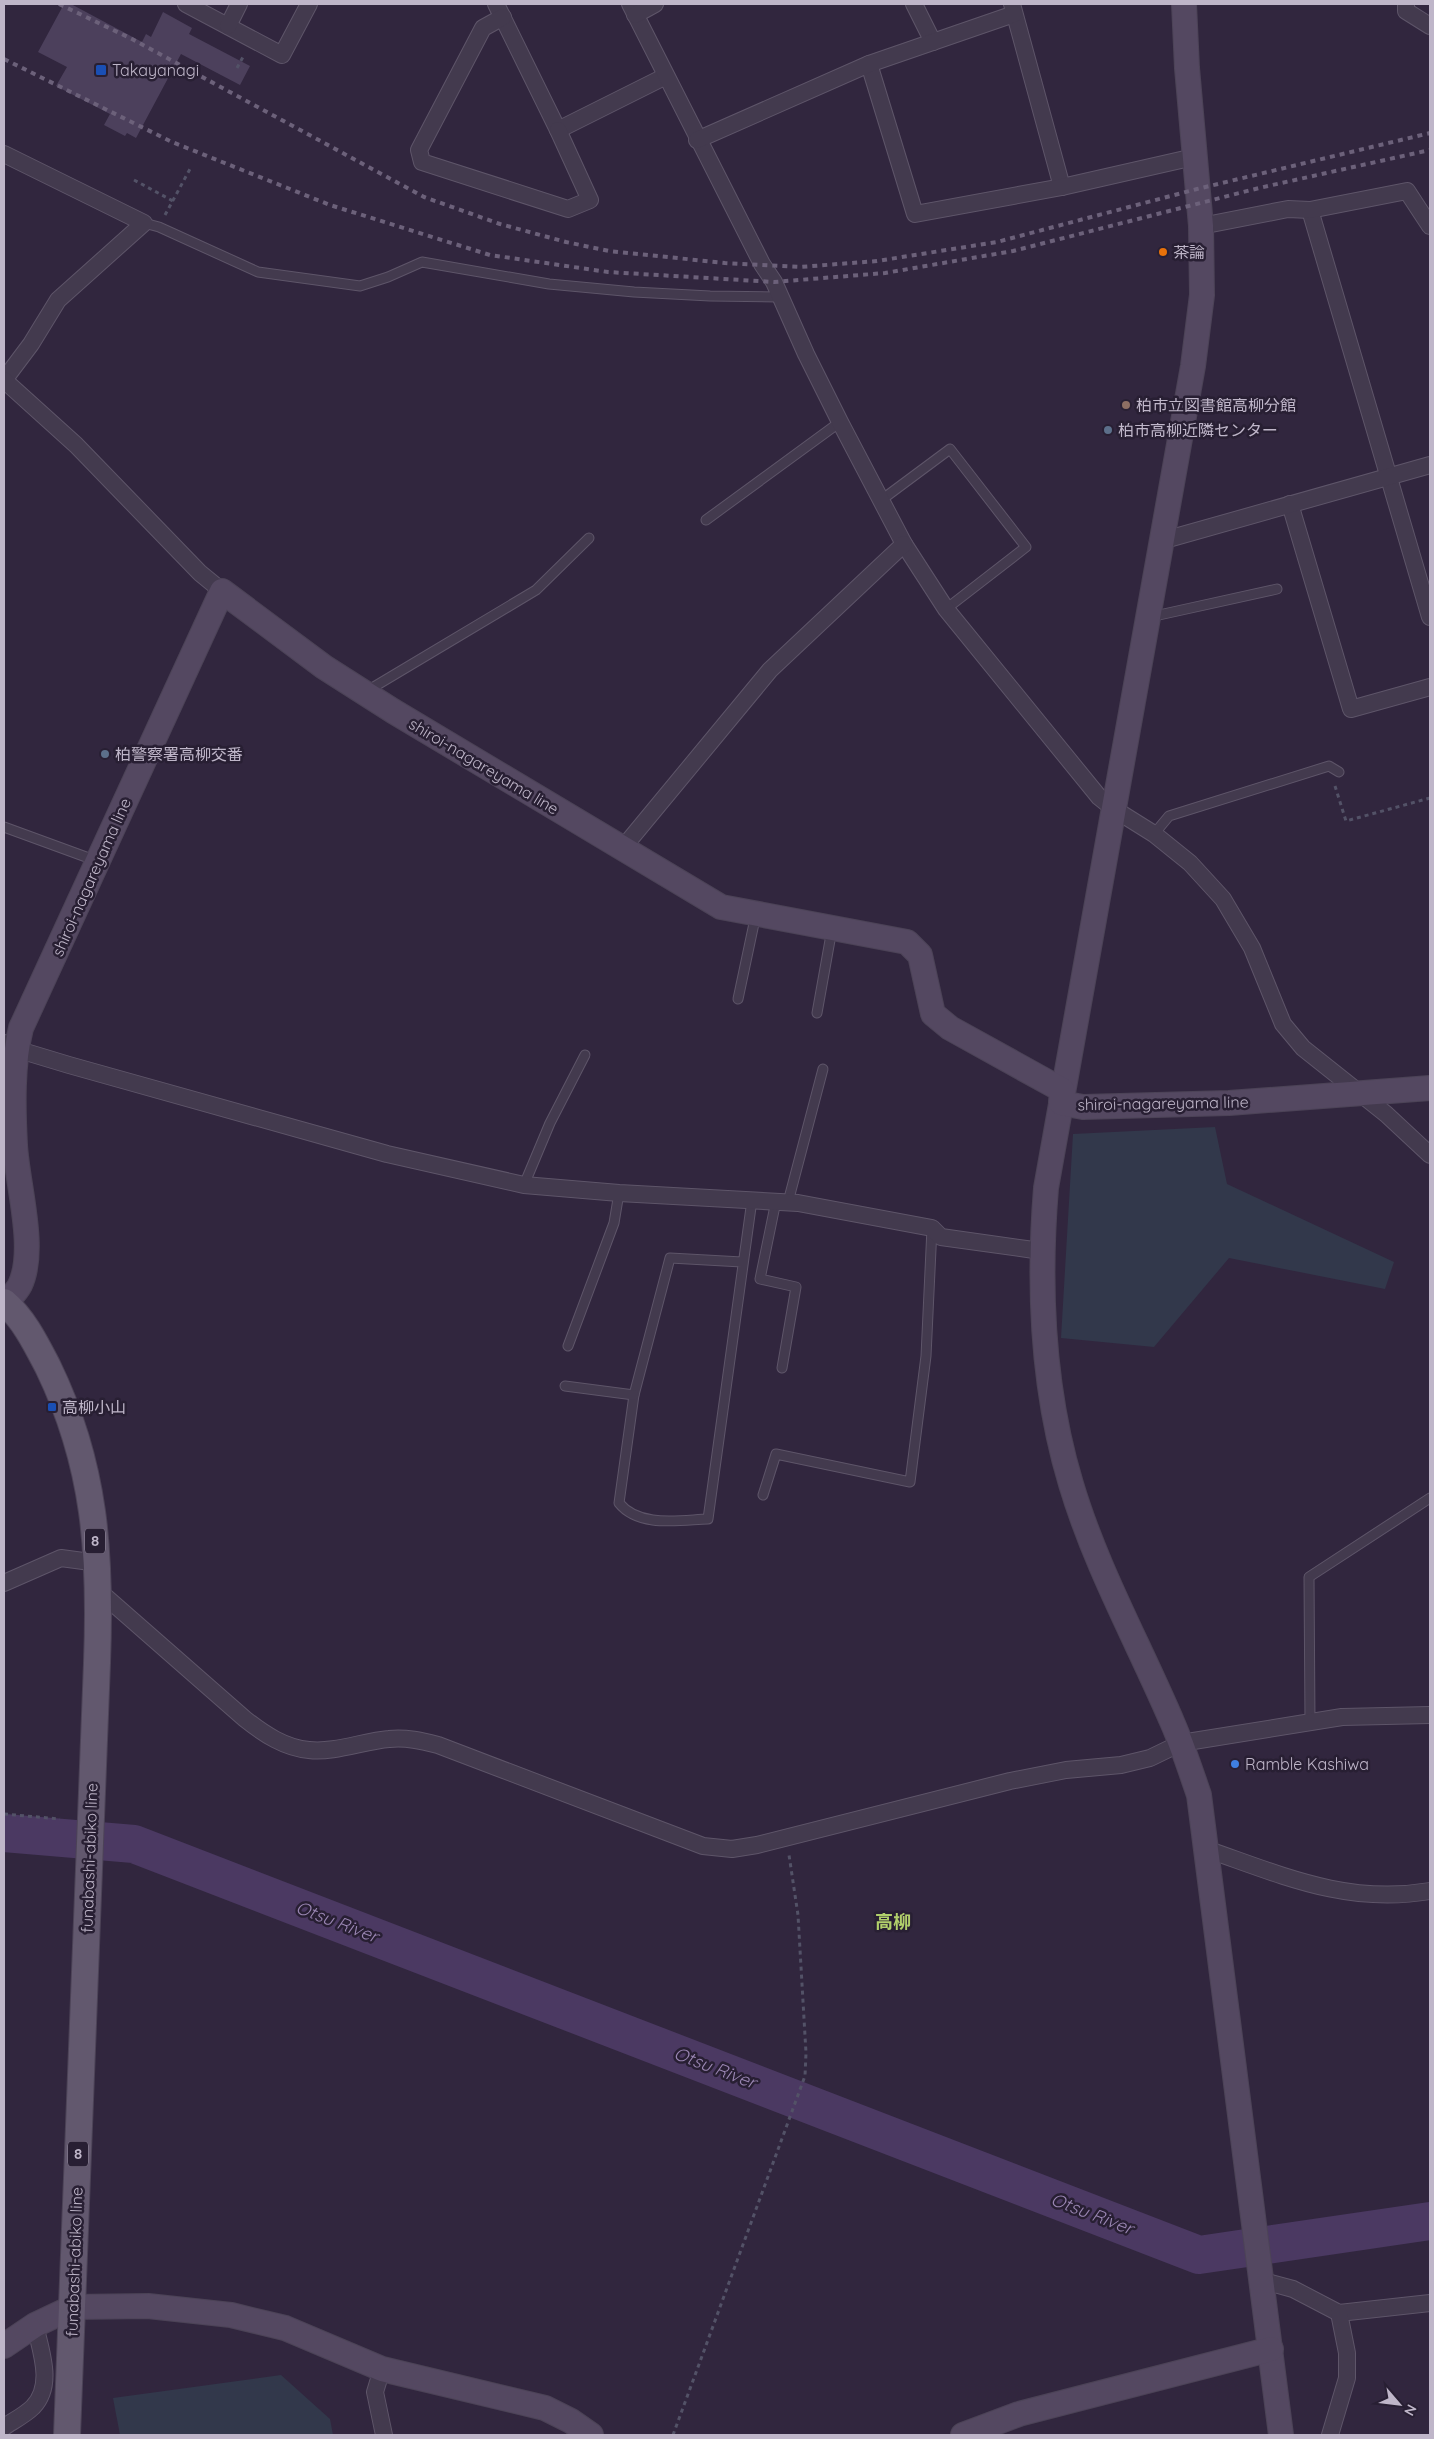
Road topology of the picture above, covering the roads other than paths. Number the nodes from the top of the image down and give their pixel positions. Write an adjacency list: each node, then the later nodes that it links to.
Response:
1 (186, 4): 11 (street)
2 (239, 4): 11 (street)
3 (309, 4): 11 (street)
4 (655, 4): 8 (street)
5 (914, 4): 13 (street)
6 (1184, 4): 19 (street)
7 (1406, 4): 12 (street)
8 (633, 9): 15 (street)
9 (1013, 9): 13 (street); 20 (street)
10 (500, 10): 16 (street); 16 (street)
11 (228, 26)
12 (1430, 26)
13 (933, 42): 14 (street)
14 (869, 64): 17 (street); 20 (street)
15 (666, 76): 16 (street); 17 (street)
16 (558, 130)
17 (697, 140): 25 (street)
18 (4, 154): 22 (street)
19 (1194, 157): 20 (street); 23 (street)
20 (1062, 187)
21 (1310, 210): 23 (street); 24 (street); 29 (street)
22 (152, 225): 25 (lane); 26 (street)
23 (1201, 226): 34 (street)
24 (1430, 226)
25 (780, 297): 27 (street)
26 (4, 380): 37 (street)
27 (840, 422): 30 (street); 32 (lane)
28 (1430, 465): 29 (street)
29 (1389, 475): 31 (street); 39 (street)
30 (880, 501): 35 (street); 38 (lane)
31 (1290, 504): 34 (street); 41 (street)
32 (706, 520)
33 (589, 538): 42 (lane)
34 (1161, 541): 40 (street)
35 (904, 544): 38 (street); 47 (street)
36 (1277, 590): 40 (lane)
37 (222, 591): 42 (street, shiroi-nagareyama line); 48 (street, shiroi-nagareyama line)
38 (946, 609): 44 (street)
39 (1430, 617)
40 (1147, 618): 44 (street)
41 (1430, 687)
42 (364, 692): 47 (street, shiroi-nagareyama line)
43 (1339, 772): 46 (lane)
44 (1114, 810): 46 (street); 58 (street)
45 (4, 827): 48 (lane)
46 (1154, 834): 57 (street)
47 (622, 849): 49 (street, shiroi-nagareyama line)
48 (97, 862): 53 (street, shiroi-nagareyama line)
49 (756, 914): 50 (street, shiroi-nagareyama line); 51 (lane)
50 (832, 926): 52 (lane); 58 (street, shiroi-nagareyama line)
51 (738, 999)
52 (817, 1013)
53 (10, 1046): 60 (street); 67 (street, shiroi-nagareyama line)
54 (585, 1055): 60 (lane)
55 (823, 1070): 63 (lane)
56 (1430, 1088): 57 (street, shiroi-nagareyama line)
57 (1358, 1093): 58 (street, shiroi-nagareyama line); 59 (street)
58 (1062, 1096): 65 (street)
59 (1430, 1155)
60 (524, 1185): 61 (street)
61 (619, 1193): 62 (street); 68 (lane)
62 (752, 1200): 63 (street); 66 (lane)
63 (782, 1201): 64 (street); 69 (lane)
64 (932, 1228): 65 (street); 72 (lane)
65 (1041, 1251): 79 (street)
66 (742, 1262): 71 (lane); 71 (lane)
67 (5, 1302): 74 (main road, funabashi-abiko line / 8)
68 (568, 1346)
69 (782, 1368)
70 (565, 1386): 71 (lane)
71 (634, 1395)
72 (763, 1495)
73 (1430, 1498): 78 (lane)
74 (98, 1563): 75 (street); 76 (main road, funabashi-abiko line / 8)
75 (4, 1583)
76 (99, 1591): 79 (street); 84 (main road, funabashi-abiko line / 8)
77 (1430, 1715): 78 (street)
78 (1310, 1722): 79 (street)
79 (1180, 1743): 80 (street)
80 (1206, 1850): 81 (street); 82 (street)
81 (1430, 1891)
82 (1260, 2275): 85 (street); 88 (street)
83 (1430, 2303): 85 (street)
84 (73, 2307): 86 (street); 89 (street); 91 (main road, funabashi-abiko line / 8)
85 (1339, 2313): 96 (street)
86 (35, 2326): 87 (street); 90 (street)
87 (4, 2346)
88 (1271, 2349): 94 (street); 95 (street)
89 (382, 2369): 92 (street); 93 (street)
90 (4, 2428)
91 (67, 2435)
92 (384, 2435)
93 (590, 2435)
94 (963, 2435)
95 (1281, 2435)
96 (1330, 2435)

